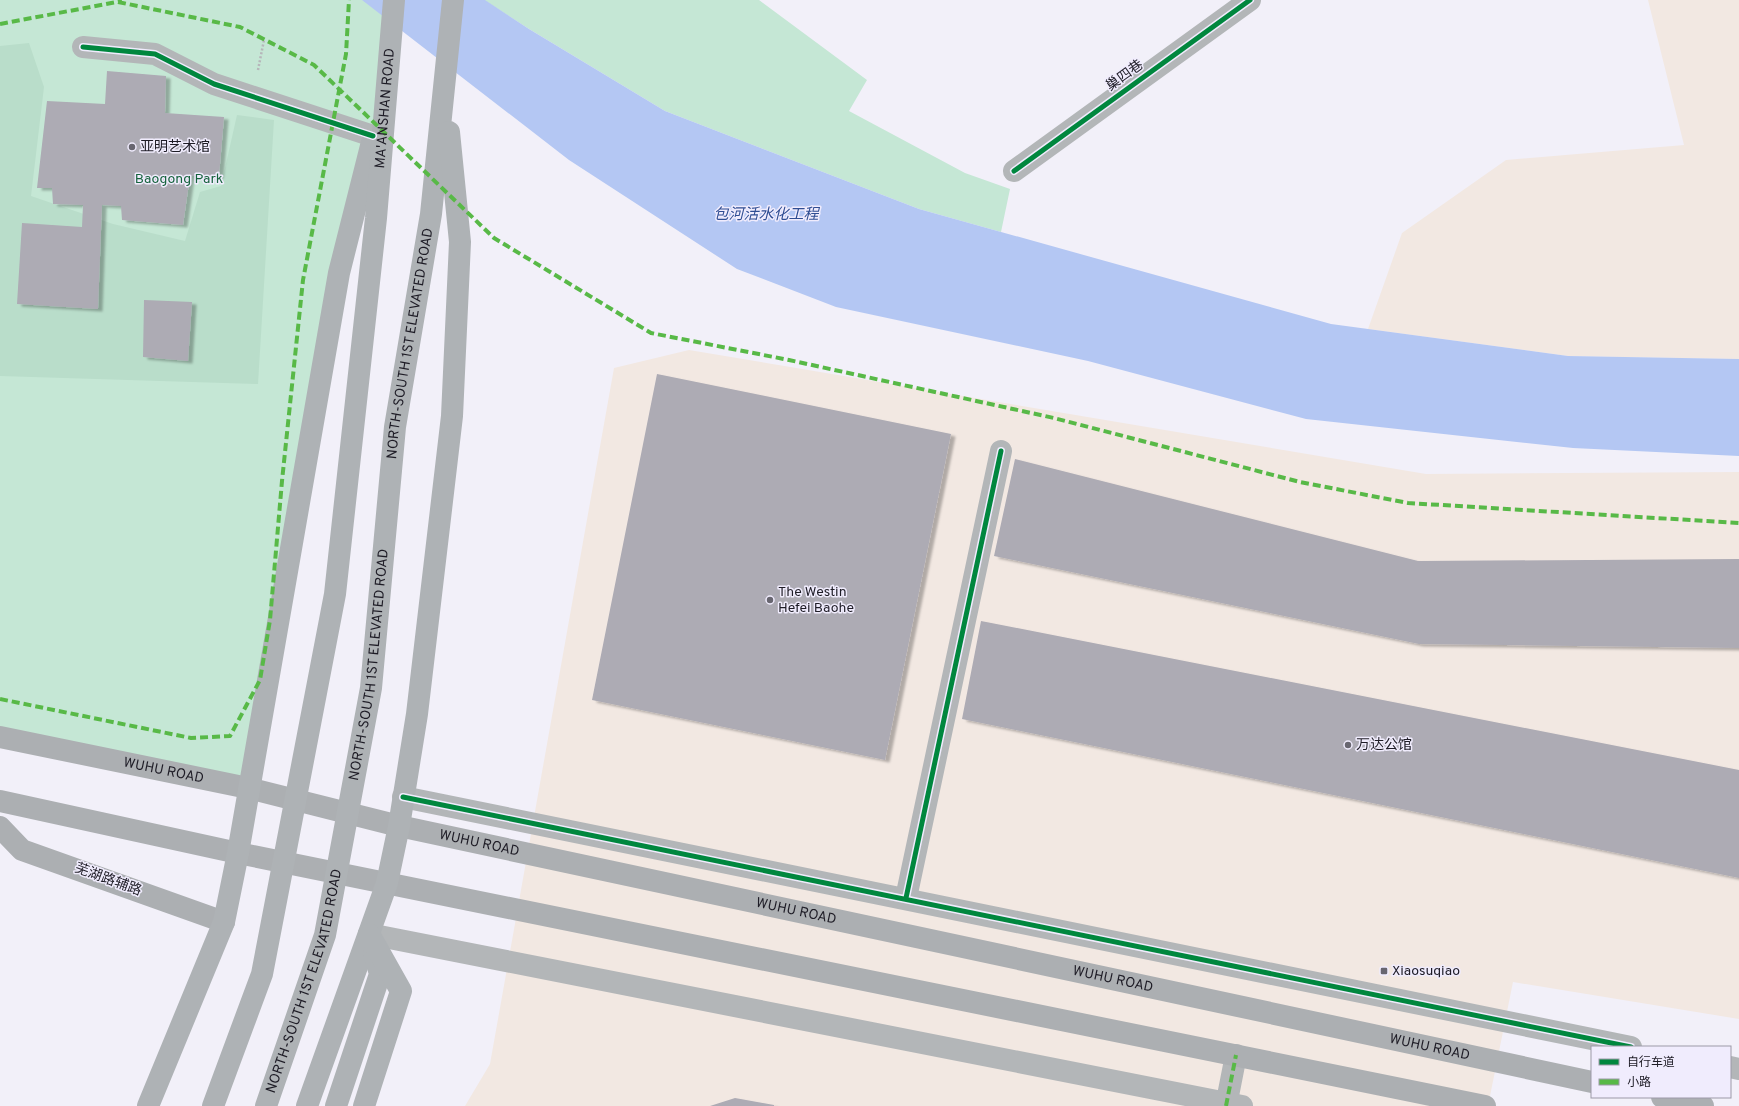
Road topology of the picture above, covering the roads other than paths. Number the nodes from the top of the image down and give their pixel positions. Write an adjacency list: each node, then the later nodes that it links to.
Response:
1 (394, 0): 5 (highway, MA'ANSHAN ROAD)
2 (453, 0): 6 (highway)
3 (1250, 0): 8 (street, 巢四巷)
4 (83, 47): 7 (street)
5 (388, 79): 7 (highway); 26 (highway, MA'ANSHAN ROAD)
6 (444, 85): 12 (highway); 27 (highway, NORTH-SOUTH 1ST ELEVATED ROAD)
7 (373, 136): 11 (highway)
8 (1014, 170)
9 (1001, 451): 18 (street)
10 (0, 737): 11 (main road, WUHU ROAD)
11 (248, 788): 14 (main road, WUHU ROAD); 16 (highway)
12 (403, 797): 14 (highway); 18 (street)
13 (0, 801): 16 (main road)
14 (399, 826): 17 (highway); 23 (main road, WUHU ROAD)
15 (0, 827): 19 (main road, 芜湖路辅路)
16 (238, 853): 17 (main road); 19 (highway)
17 (387, 883): 20 (highway); 22 (main road)
18 (906, 898): 21 (street)
19 (224, 922): 25 (highway)
20 (369, 934): 28 (highway); 29 (highway); 30 (highway); 32 (street)
21 (1626, 1046)
22 (1236, 1055): 31 (street); 33 (main road)
23 (1591, 1082)
24 (1667, 1098): 34 (main road)
25 (148, 1106)
26 (213, 1106)
27 (266, 1106)
28 (307, 1106)
29 (336, 1106)
30 (364, 1106)
31 (1226, 1106)
32 (1242, 1106)
33 (1485, 1106)
34 (1704, 1106)

